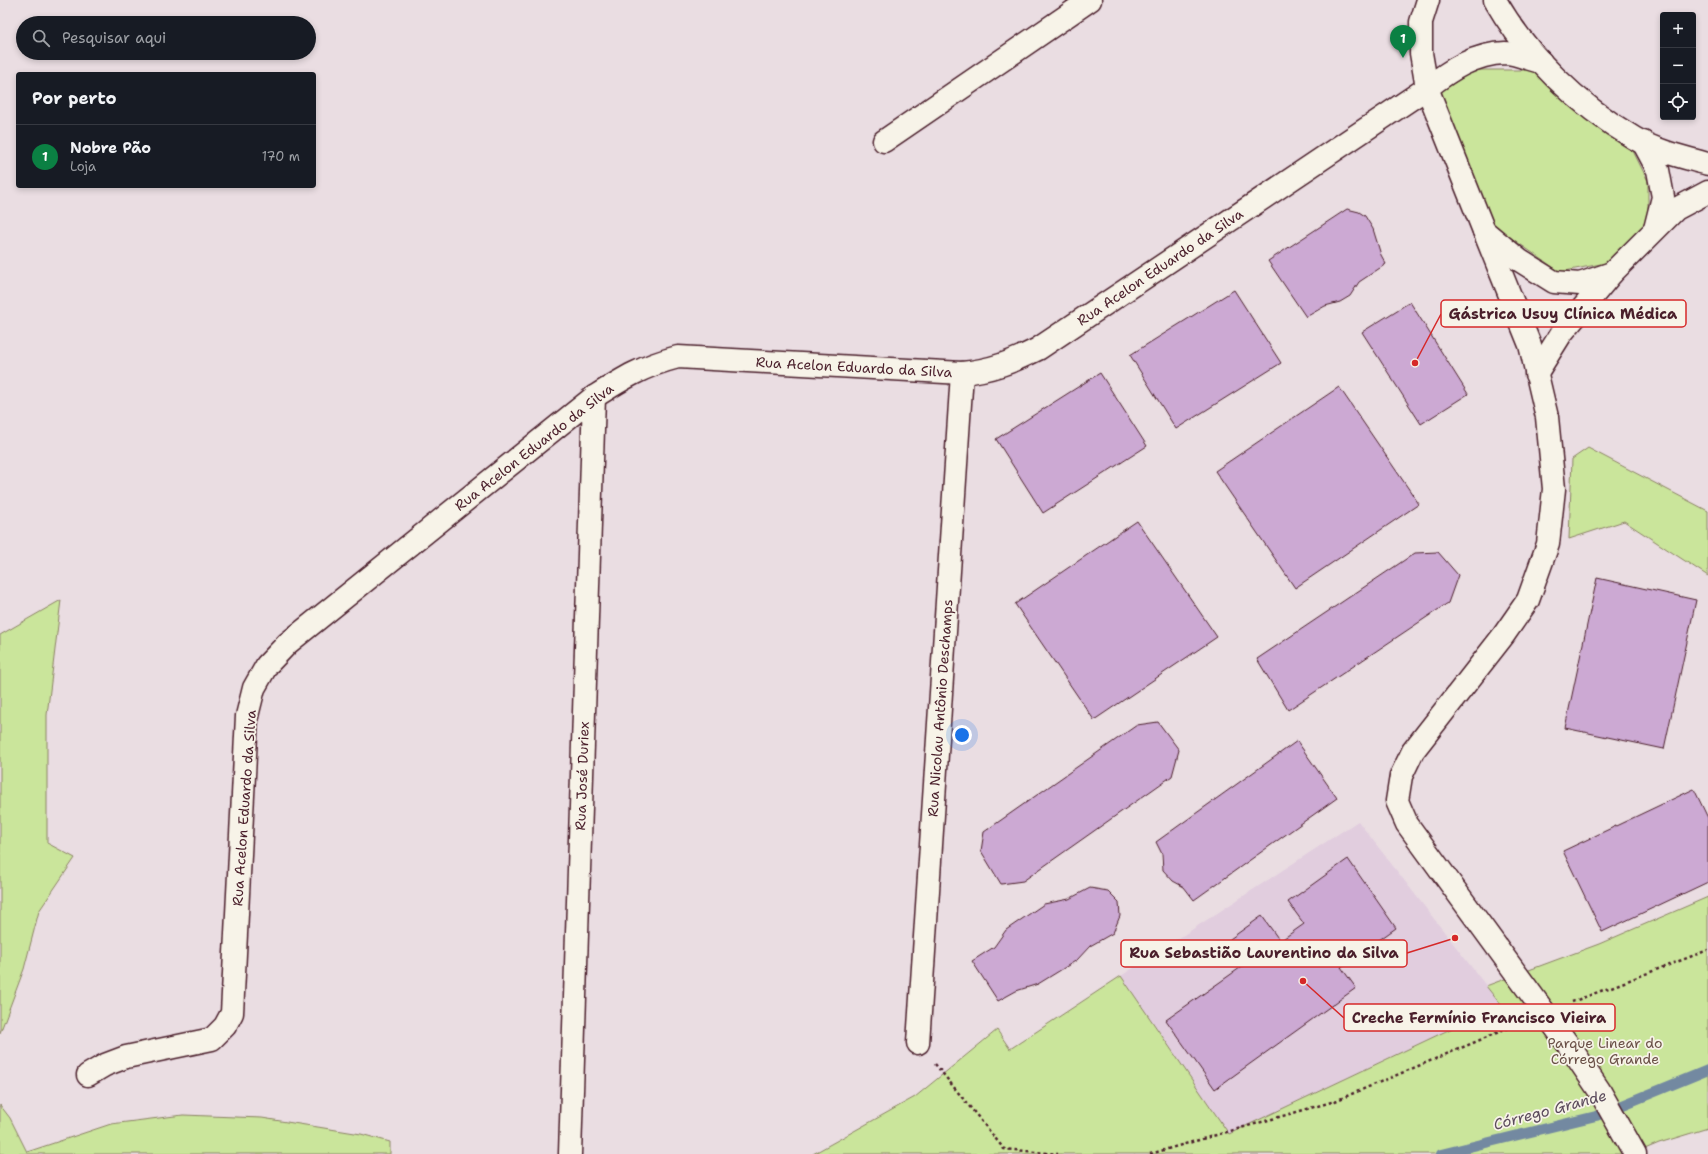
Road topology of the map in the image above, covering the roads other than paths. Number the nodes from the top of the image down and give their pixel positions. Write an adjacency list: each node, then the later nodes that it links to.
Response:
1 (1090, 0): 6 (street)
2 (1428, 0): 5 (street)
3 (1495, 0): 4 (street)
4 (1541, 62): 5 (street, Rua Acelon Eduardo da Silva); 7 (street)
5 (1427, 88): 11 (street); 13 (street, Rua Acelon Eduardo da Silva)
6 (884, 141)
7 (1642, 142): 8 (street); 10 (street)
8 (1708, 164)
9 (1708, 192): 10 (street)
10 (1655, 229): 12 (street)
11 (1484, 231): 12 (street); 14 (street)
12 (1612, 273): 14 (street)
13 (962, 373): 15 (street, Rua Acelon Eduardo da Silva); 16 (street, Rua Nicolau Antônio Deschamps)
14 (1536, 374): 19 (street)
15 (594, 397): 17 (street, Rua Acelon Eduardo da Silva); 18 (street, Rua José Duriex)
16 (918, 1043)
17 (88, 1075)
18 (570, 1154)
19 (1635, 1154)

